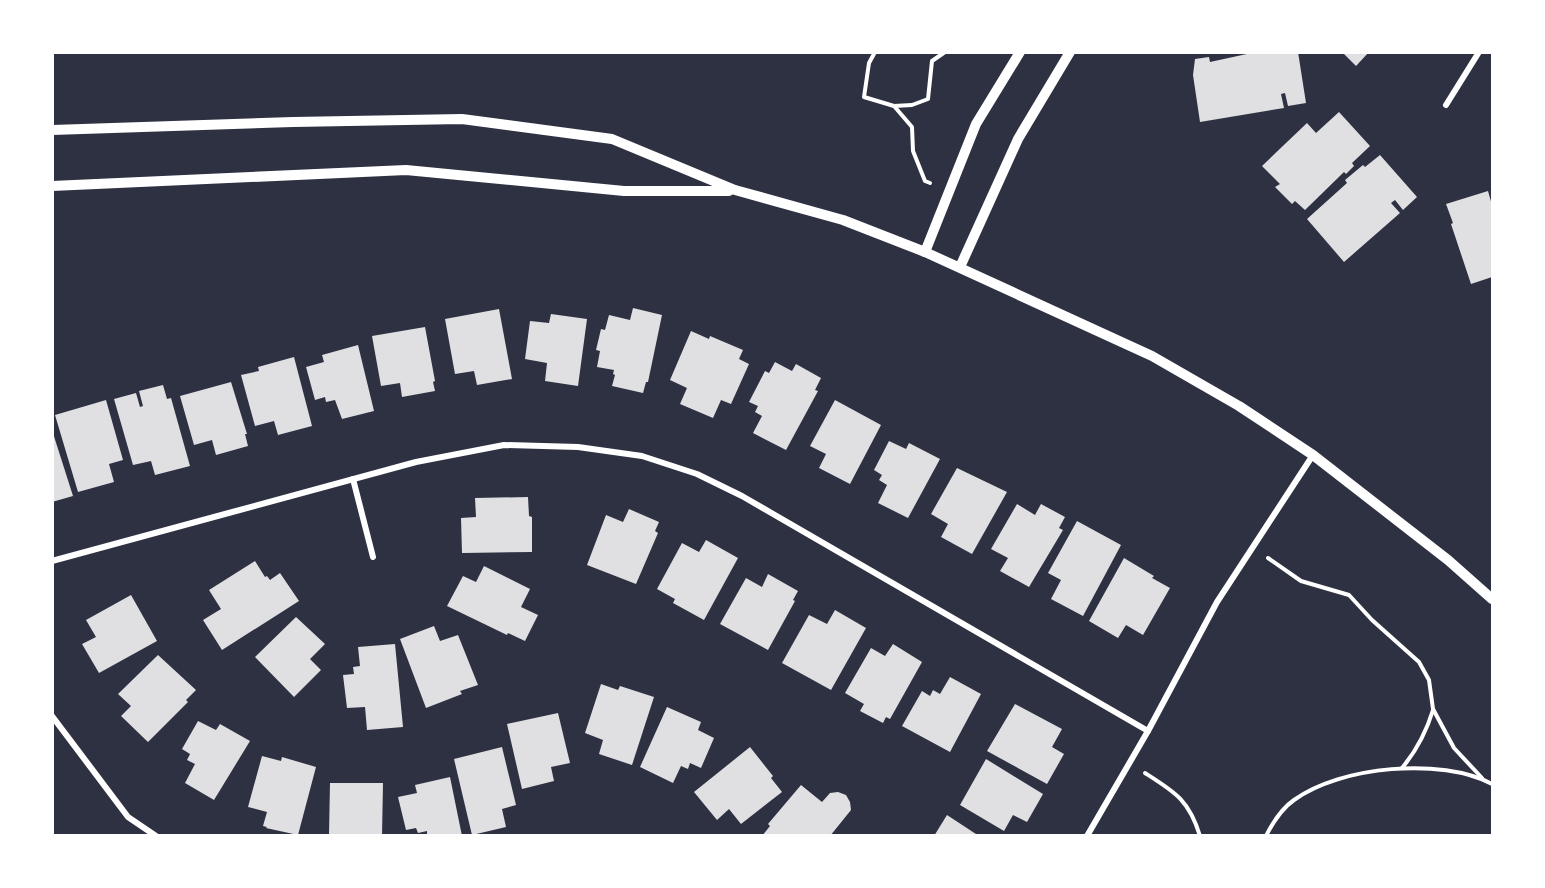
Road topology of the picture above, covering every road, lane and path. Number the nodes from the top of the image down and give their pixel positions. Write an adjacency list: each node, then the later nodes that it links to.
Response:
1 (875, 52): 7 (path)
2 (945, 52): 7 (path)
3 (1020, 52): 11 (street)
4 (1070, 52): 13 (street)
5 (1479, 52): 6 (street)
6 (1446, 105)
7 (894, 106): 11 (path)
8 (52, 130): 10 (street)
9 (52, 186): 10 (street)
10 (735, 190): 12 (street)
11 (951, 191): 12 (street)
12 (925, 252): 13 (street)
13 (960, 267): 14 (street)
14 (1313, 455): 16 (street); 19 (street)
15 (353, 479): 17 (street); 18 (street); 22 (street)
16 (1252, 549): 20 (path); 22 (street)
17 (373, 557)
18 (52, 561)
19 (1492, 599)
20 (1433, 709): 24 (path); 25 (path)
21 (52, 716): 27 (street)
22 (1148, 731): 23 (street)
23 (1129, 763): 28 (street); 29 (path)
24 (1402, 768): 25 (path); 30 (path)
25 (1482, 778): 26 (path)
26 (1492, 784)
27 (156, 836)
28 (1087, 836)
29 (1200, 836)
30 (1266, 836)

